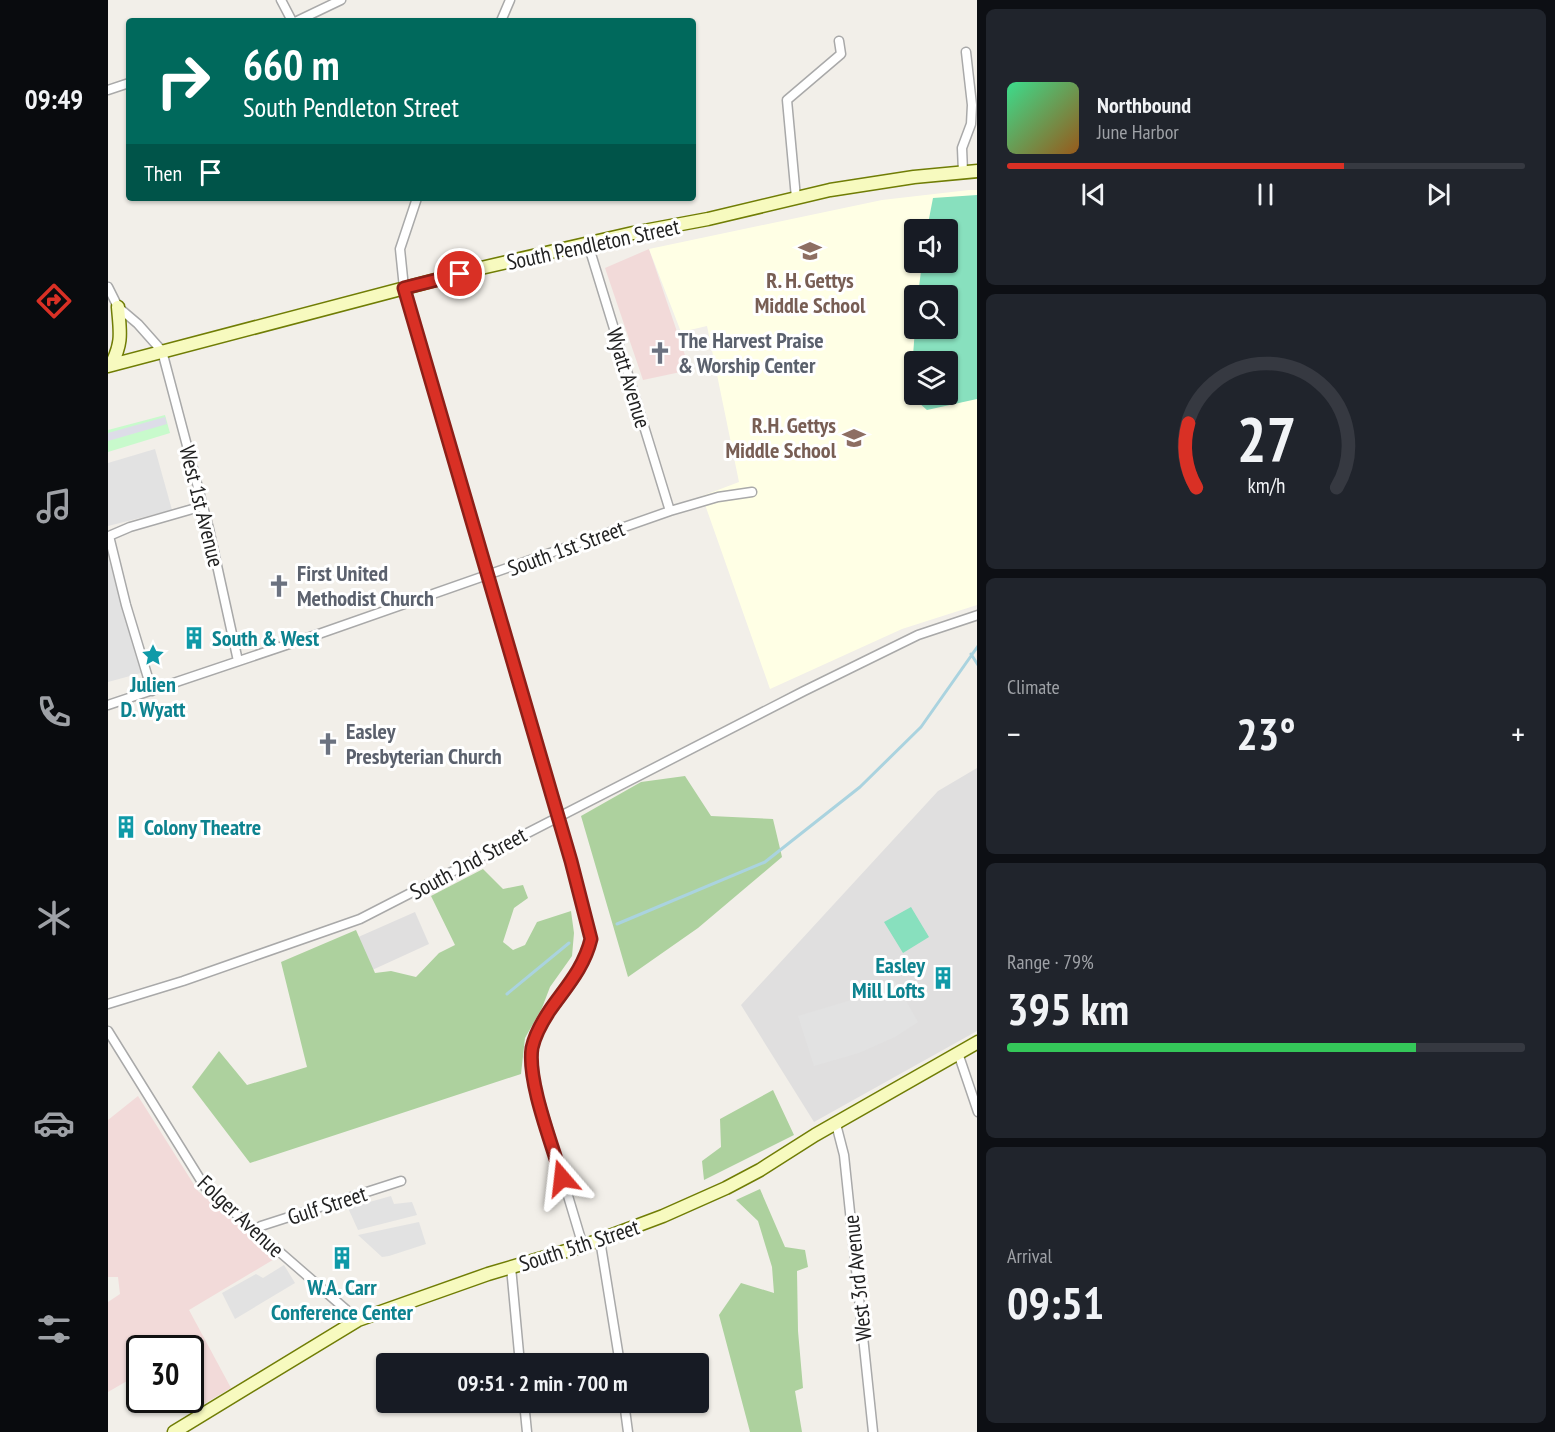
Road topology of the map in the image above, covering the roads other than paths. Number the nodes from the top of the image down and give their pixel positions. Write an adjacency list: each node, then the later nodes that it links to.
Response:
1 (281, 0): 4 (street)
2 (341, 0): 5 (street)
3 (510, 0): 6 (street)
4 (290, 18)
5 (303, 18)
6 (502, 18)
7 (839, 41): 13 (street)
8 (966, 52): 12 (street)
9 (126, 84): 10 (street)
10 (108, 90)
11 (977, 171): 12 (main road, South Pendleton Street)
12 (963, 172): 13 (main road, South Pendleton Street)
13 (796, 198): 15 (main road, South Pendleton Street)
14 (416, 201): 17 (street)
15 (588, 244): 17 (main road, South Pendleton Street); 23 (street, Wyatt Avenue)
16 (108, 287): 18 (street)
17 (404, 288): 19 (main road, South Pendleton Street); 24 (street)
18 (118, 308): 19 (street); 20 (main road)
19 (162, 351): 20 (main road, South Pendleton Street); 22 (street, West 1st Avenue)
20 (110, 365)
21 (752, 492): 23 (street, South 1st Street)
22 (203, 506): 26 (street, West 1st Avenue); 27 (street)
23 (670, 511): 24 (street, South 1st Street)
24 (488, 575): 26 (street, South 1st Street); 29 (street)
25 (977, 615): 29 (street, South 2nd Street)
26 (238, 661): 27 (street, South 1st Street)
27 (152, 691): 28 (street, South 1st Street)
28 (108, 705)
29 (558, 816): 30 (street, South 2nd Street); 39 (street)
30 (108, 1005)
31 (108, 1031): 37 (street, Folger Avenue)
32 (977, 1043): 33 (main road, South 5th Street)
33 (958, 1053): 34 (street); 35 (main road, South 5th Street)
34 (977, 1109)
35 (836, 1124): 38 (main road, South 5th Street); 49 (street, West 3rd Avenue)
36 (401, 1181): 37 (street, Gulf Street)
37 (254, 1232): 41 (street, Folger Avenue)
38 (600, 1240): 39 (main road, South 5th Street); 43 (street)
39 (583, 1246): 40 (main road, South 5th Street)
40 (511, 1267): 41 (main road, South 5th Street); 42 (street)
41 (358, 1320): 46 (main road, South 5th Street)
42 (519, 1353)
43 (618, 1353)
44 (525, 1413): 47 (street)
45 (625, 1413): 48 (street)
46 (174, 1432)
47 (527, 1432)
48 (628, 1432)
49 (873, 1432)

